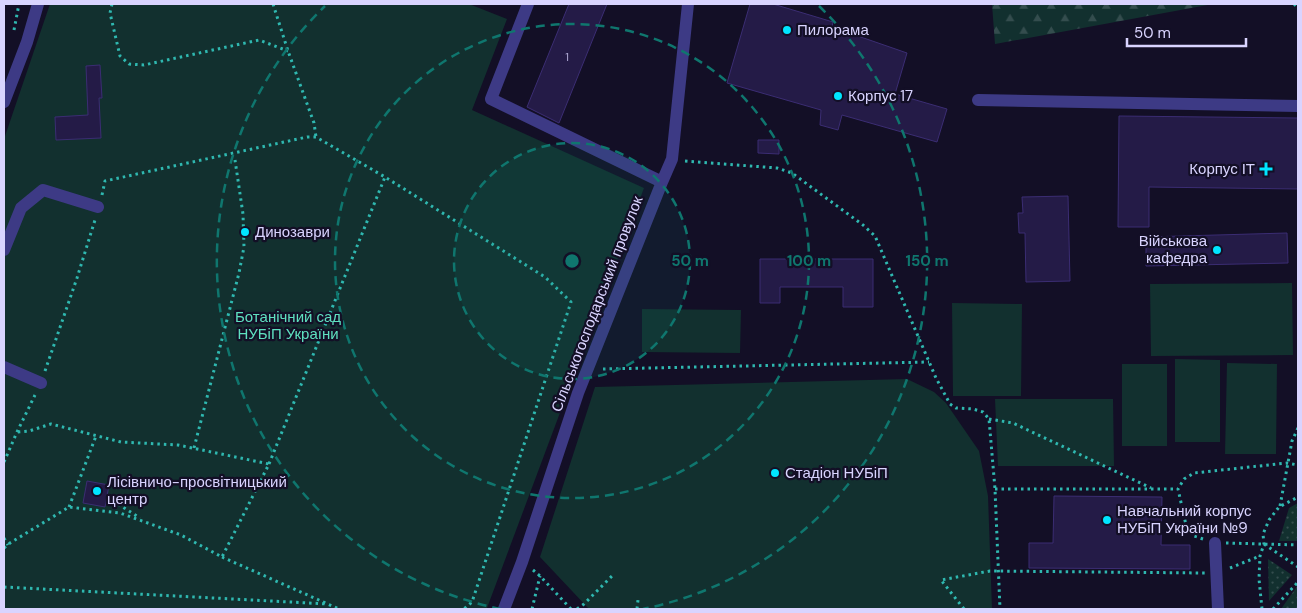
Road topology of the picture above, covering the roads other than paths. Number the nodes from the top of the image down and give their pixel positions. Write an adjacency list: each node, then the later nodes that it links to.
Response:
1 (38, 4): 5 (street)
2 (528, 4): 7 (street)
3 (688, 4): 7 (street, Сільськогосподарський провулок)
4 (978, 100): 6 (street)
5 (4, 102)
6 (1298, 106)
7 (662, 182): 13 (street, Сільськогосподарський провулок)
8 (98, 206): 9 (street)
9 (4, 250)
10 (4, 367): 11 (street)
11 (41, 383)
12 (1215, 543): 14 (street)
13 (504, 609)
14 (1218, 609)

